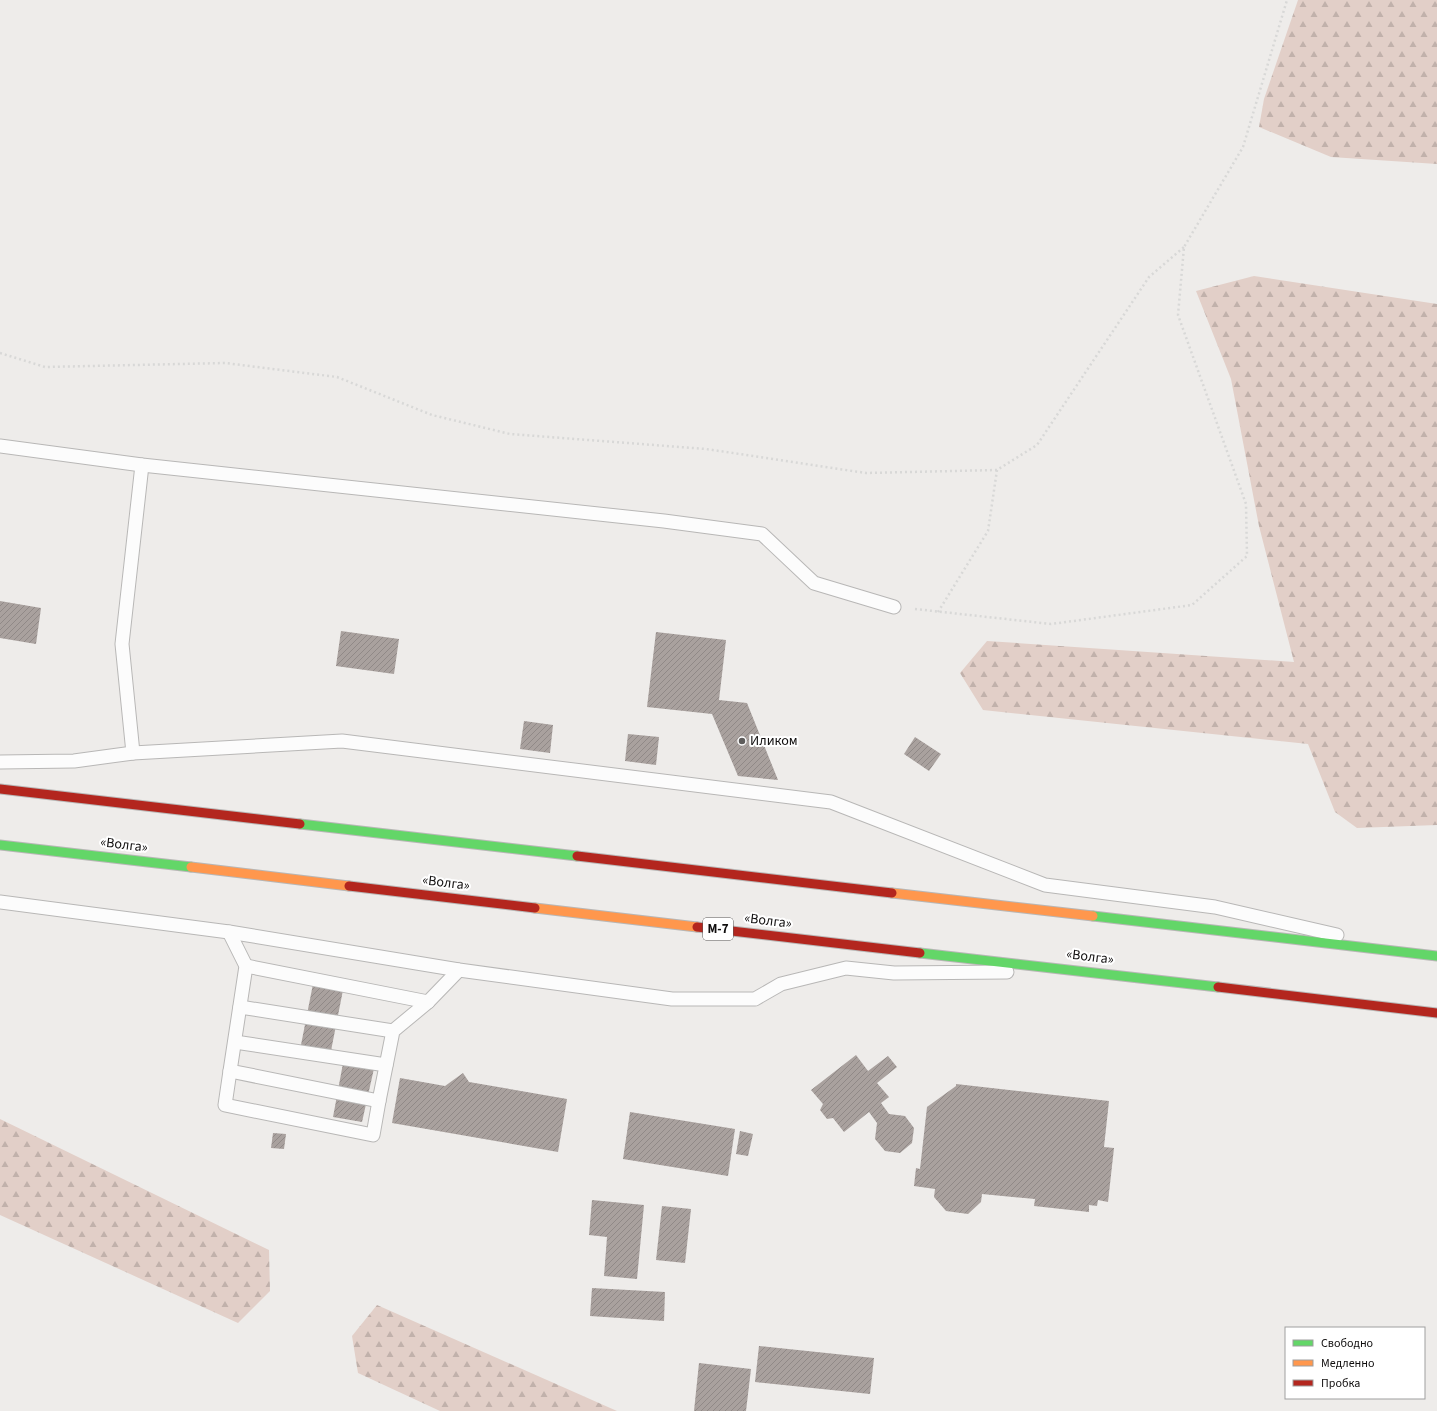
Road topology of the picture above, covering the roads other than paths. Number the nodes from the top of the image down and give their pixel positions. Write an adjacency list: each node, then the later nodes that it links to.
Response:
1 (0, 446): 2 (lane)
2 (142, 465): 3 (lane); 4 (lane)
3 (894, 607)
4 (133, 753): 5 (lane); 10 (lane)
5 (0, 762)
6 (0, 789): 10 (highway)
7 (0, 845): 14 (highway, «Волга» / М-7)
8 (0, 902): 9 (lane)
9 (229, 932): 12 (lane); 13 (lane)
10 (1419, 954): 11 (highway)
11 (1437, 956)
12 (246, 966): 15 (lane); 16 (lane)
13 (459, 970): 14 (lane); 15 (lane)
14 (1082, 970): 17 (highway, «Волга» / М-7)
15 (428, 1002): 18 (lane)
16 (240, 1007): 18 (lane); 19 (lane)
17 (1437, 1013)
18 (393, 1031): 20 (lane)
19 (235, 1042): 20 (lane); 21 (lane)
20 (386, 1065): 22 (lane)
21 (230, 1071): 22 (lane); 22 (lane)
22 (379, 1101)

